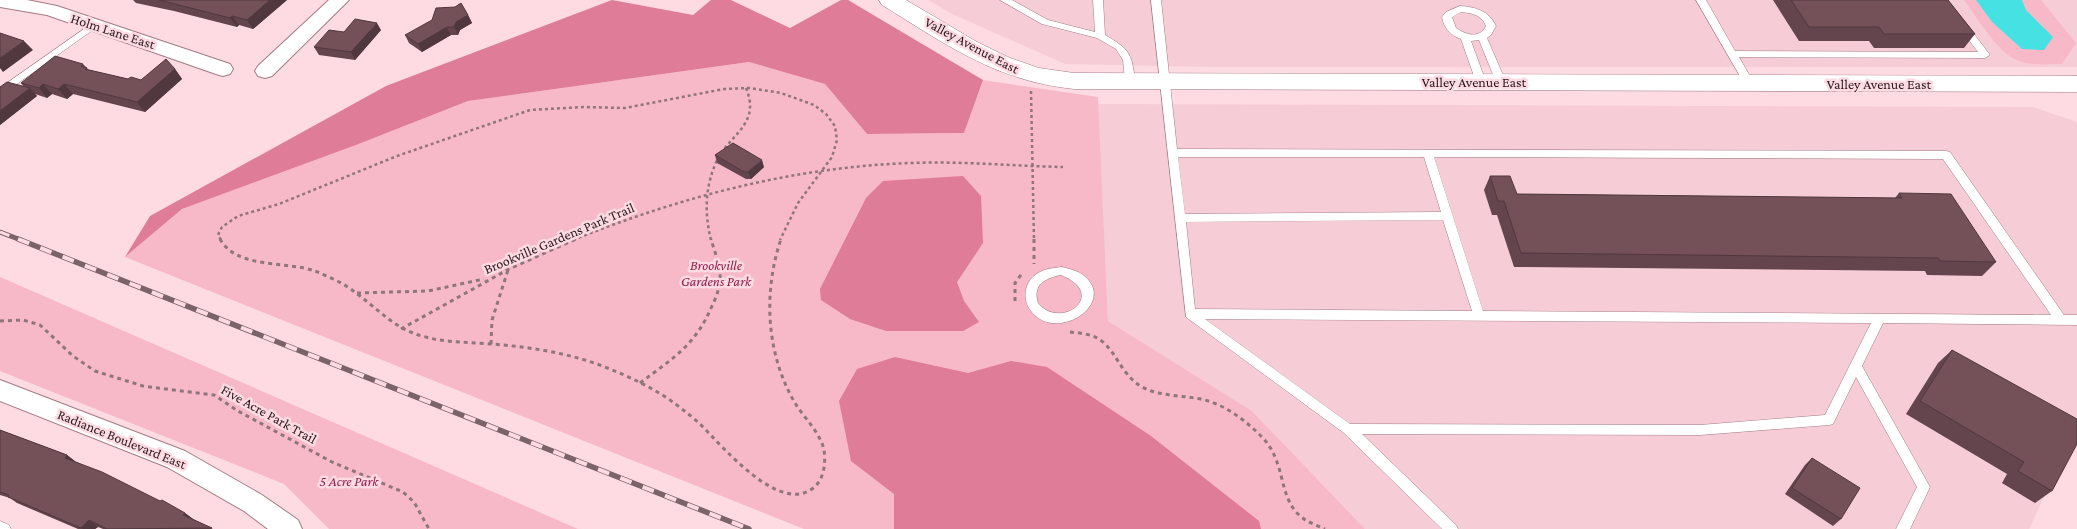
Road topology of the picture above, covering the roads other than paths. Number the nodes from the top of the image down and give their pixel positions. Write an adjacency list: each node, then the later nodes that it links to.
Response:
1 (340, 0): 15 (street)
2 (890, 0): 16 (main road, Valley Avenue East)
3 (1005, 0): 10 (lane)
4 (1098, 0): 10 (lane)
5 (1156, 0): 17 (lane)
6 (1701, 0): 13 (lane)
7 (0, 1): 9 (street, Holm Lane East)
8 (1955, 16): 13 (lane)
9 (94, 25): 14 (street, Holm Lane East); 21 (lane)
10 (1100, 36): 16 (lane)
11 (1482, 36): 12 (lane); 12 (lane); 18 (lane)
12 (1465, 37): 18 (lane)
13 (1732, 54): 19 (lane)
14 (224, 69)
15 (265, 71)
16 (1130, 81): 17 (main road, Valley Avenue East)
17 (1165, 82): 18 (main road, Valley Avenue East); 22 (lane)
18 (1491, 82): 19 (main road, Valley Avenue East)
19 (1749, 83): 20 (main road, Valley Avenue East)
20 (2077, 84)
21 (0, 93)
22 (1173, 153): 23 (lane); 25 (lane)
23 (1428, 154): 24 (lane); 30 (lane)
24 (1448, 216): 25 (lane); 28 (lane)
25 (1180, 218): 27 (lane)
26 (1086, 305): 26 (lane)
27 (1190, 314): 28 (lane); 34 (lane)
28 (1479, 316): 29 (lane)
29 (1879, 319): 30 (lane); 32 (lane)
30 (2060, 320): 31 (lane)
31 (2077, 320)
32 (1856, 366): 34 (lane); 39 (lane)
33 (0, 390): 37 (street, Radiance Boulevard East)
34 (1348, 429): 38 (lane)
35 (0, 527): 36 (lane)
36 (4, 529)
37 (289, 529)
38 (1451, 529)
39 (1903, 529)

